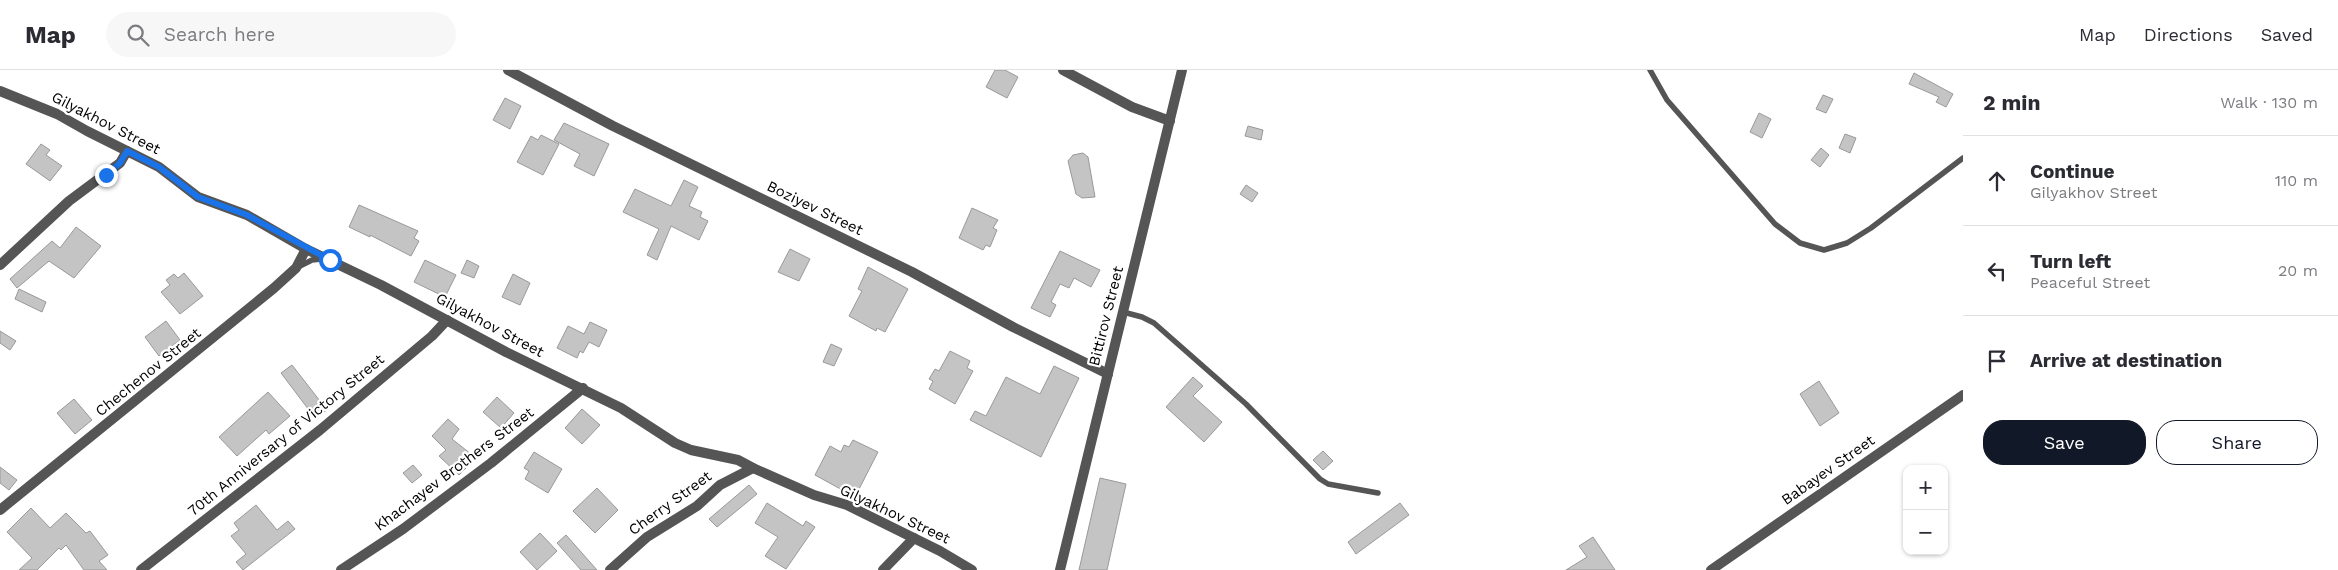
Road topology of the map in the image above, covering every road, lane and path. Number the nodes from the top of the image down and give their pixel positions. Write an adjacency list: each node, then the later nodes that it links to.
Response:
1 (508, 70): 15 (street, Boziyev Street)
2 (1062, 70): 6 (street)
3 (1182, 70): 6 (street, Bittirov Street)
4 (1650, 70): 8 (lane)
5 (0, 91): 7 (street, Gilyakhov Street)
6 (1170, 121): 13 (street, Bittirov Street)
7 (127, 151): 9 (street, Gilyakhov Street); 11 (street)
8 (1963, 158)
9 (306, 249): 10 (street, Gilyakhov Street); 12 (street, Chechenov Street)
10 (330, 260): 12 (lane); 14 (street, Gilyakhov Street)
11 (0, 266)
12 (296, 268): 20 (street, Chechenov Street)
13 (1122, 312): 15 (street, Bittirov Street); 19 (lane)
14 (447, 320): 16 (street, Gilyakhov Street); 22 (street, 70th Anniversary of Victory Street)
15 (1108, 374): 27 (street, Bittirov Street)
16 (583, 388): 18 (street, Gilyakhov Street); 23 (street, Khachayev Brothers Street)
17 (1963, 395): 28 (street, Babayev Street)
18 (753, 468): 21 (street, Gilyakhov Street); 24 (street, Cherry Street)
19 (1378, 494)
20 (0, 510)
21 (914, 538): 25 (street); 26 (street, Gilyakhov Street)
22 (141, 570)
23 (341, 570)
24 (610, 570)
25 (883, 570)
26 (972, 570)
27 (1060, 570)
28 (1711, 570)

